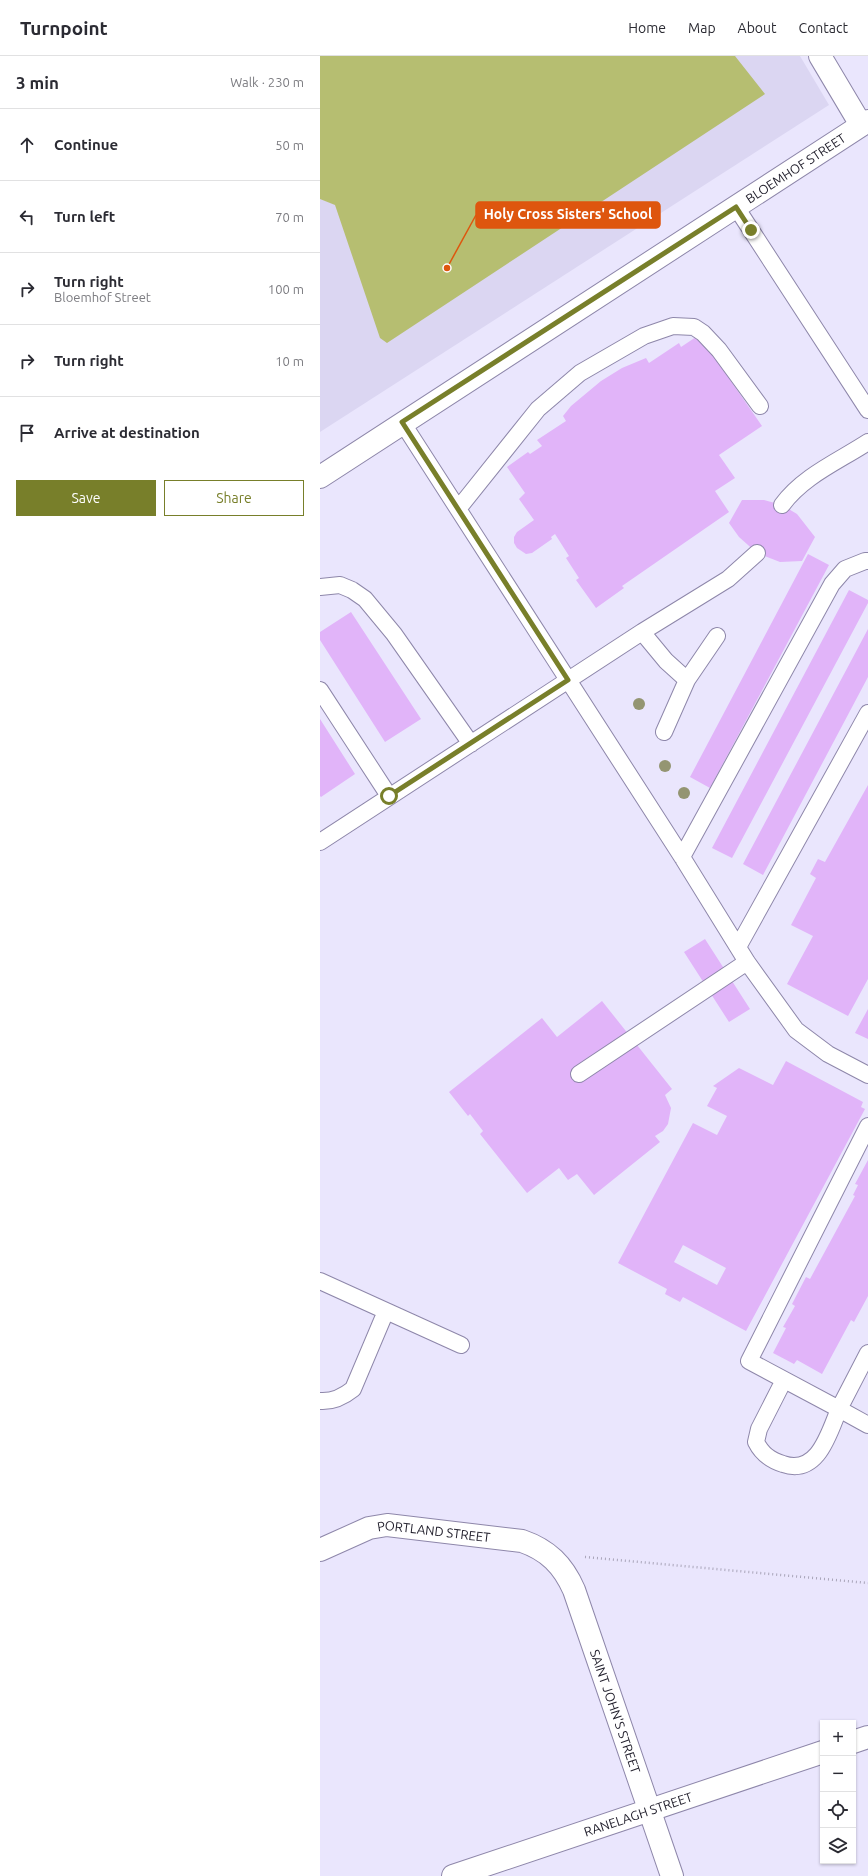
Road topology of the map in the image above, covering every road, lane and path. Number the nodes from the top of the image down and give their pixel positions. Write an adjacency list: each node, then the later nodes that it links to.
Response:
1 (820, 56): 2 (street)
2 (864, 123): 3 (street, BLOEMHOF STREET)
3 (736, 207): 5 (lane); 6 (street, BLOEMHOF STREET)
4 (760, 406): 10 (lane)
5 (868, 410)
6 (402, 422): 8 (street, BLOEMHOF STREET); 10 (lane)
7 (868, 442): 9 (lane)
8 (320, 477)
9 (782, 505)
10 (458, 509): 16 (lane)
11 (757, 553): 14 (lane)
12 (868, 561): 24 (lane)
13 (320, 587): 21 (lane)
14 (642, 632): 16 (lane); 17 (lane)
15 (717, 636): 17 (lane)
16 (568, 680): 21 (lane); 24 (lane)
17 (687, 680): 20 (lane)
18 (320, 690): 22 (lane)
19 (868, 713): 25 (lane)
20 (664, 732)
21 (471, 744): 22 (lane)
22 (389, 796): 23 (lane)
23 (320, 842)
24 (682, 856): 25 (lane)
25 (738, 947): 26 (lane)
26 (747, 962): 27 (lane); 28 (lane)
27 (579, 1074)
28 (868, 1075)
29 (868, 1126): 34 (lane)
30 (320, 1281): 31 (lane)
31 (386, 1311): 32 (lane); 35 (lane)
32 (461, 1344)
33 (868, 1353): 36 (lane)
34 (784, 1380): 36 (lane); 36 (lane)
35 (320, 1400)
36 (839, 1409): 37 (lane)
37 (868, 1425)
38 (320, 1550): 39 (street, PORTLAND STREET)
39 (548, 1554): 40 (path); 44 (street, SAINT JOHN'S STREET)
40 (868, 1583)
41 (868, 1737): 42 (street)
42 (856, 1741)
43 (820, 1753): 44 (street, RANELAGH STREET)
44 (650, 1810): 45 (street, RANELAGH STREET); 46 (street, SAINT JOHN'S STREET)
45 (453, 1876)
46 (672, 1876)

